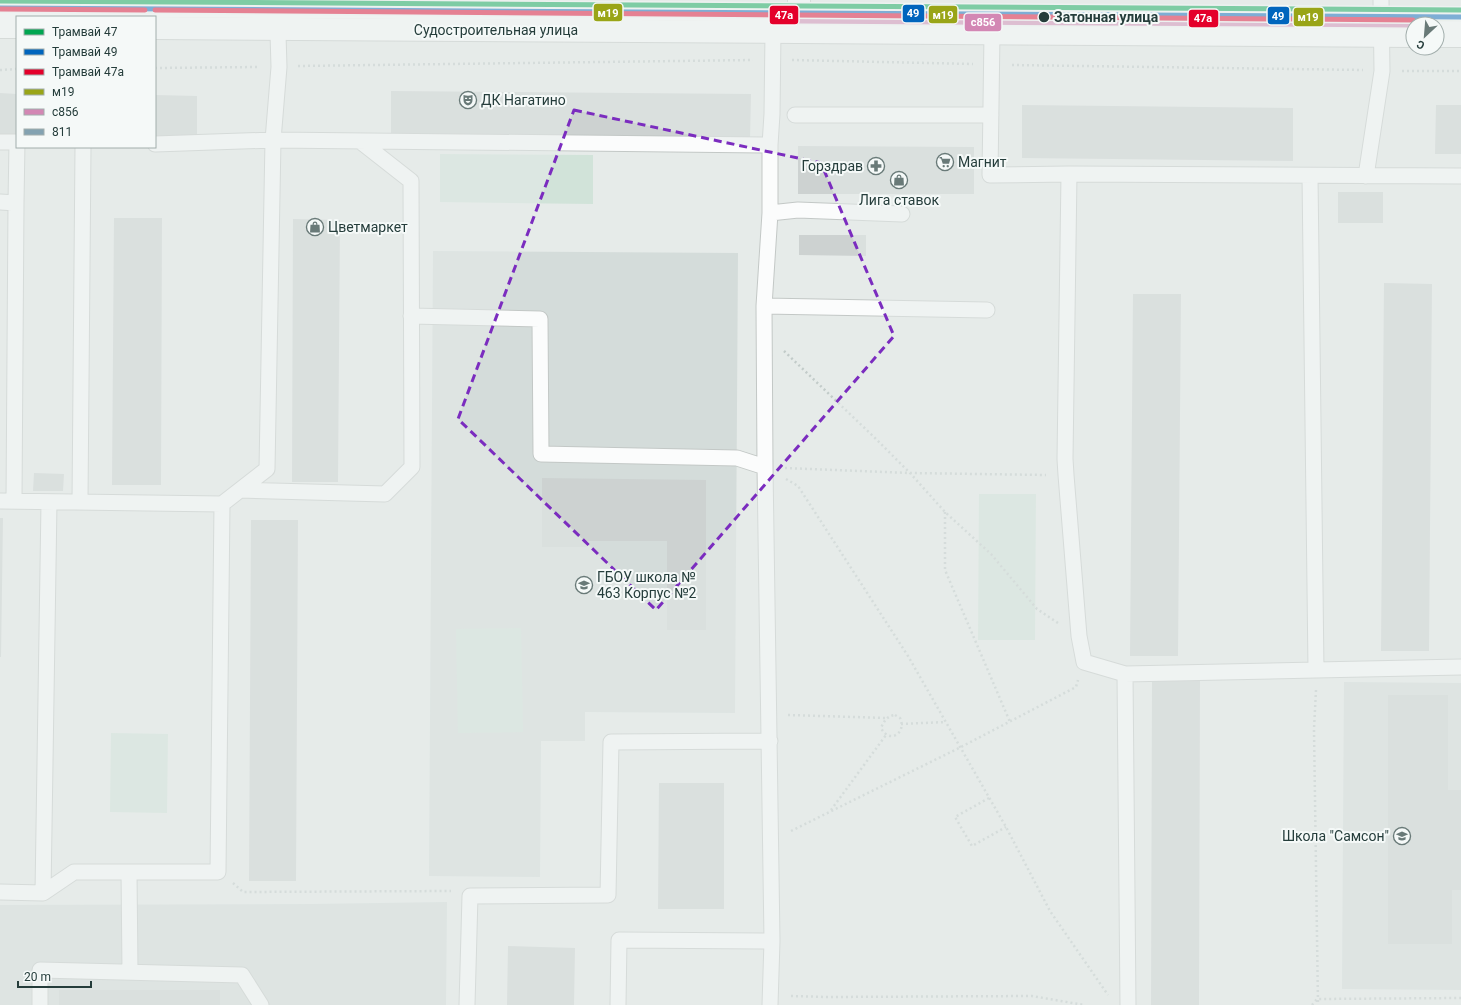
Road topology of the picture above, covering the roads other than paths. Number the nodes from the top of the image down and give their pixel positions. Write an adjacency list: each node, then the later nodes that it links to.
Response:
1 (1381, 0): 8 (lane)
2 (0, 9): 3 (lane)
3 (278, 13): 4 (lane); 9 (street, Судостроительная улица); 10 (street, Судостроительная улица); 17 (lane)
4 (800, 15): 8 (lane); 10 (street, Судостроительная улица); 11 (street, Судостроительная улица)
5 (1461, 18): 8 (lane)
6 (0, 27): 7 (street)
7 (16, 27)
8 (1381, 27): 11 (street, Судостроительная улица); 12 (street, Судостроительная улица); 27 (lane)
9 (156, 28)
10 (773, 32): 22 (lane)
11 (992, 33): 16 (lane)
12 (1405, 34)
13 (1445, 36): 14 (street)
14 (1461, 36)
15 (795, 115): 16 (lane)
16 (991, 115): 25 (lane)
17 (273, 140): 18 (lane); 21 (lane); 37 (lane)
18 (360, 141): 22 (lane); 35 (lane)
19 (0, 142): 20 (lane)
20 (16, 142)
21 (156, 144)
22 (770, 145): 31 (lane)
23 (17, 148): 30 (lane)
24 (83, 148): 40 (lane)
25 (1070, 174): 26 (lane); 44 (lane)
26 (1310, 176): 27 (lane); 43 (lane)
27 (1366, 176): 28 (lane)
28 (1461, 176)
29 (0, 202): 30 (lane)
30 (16, 202): 38 (lane)
31 (770, 213): 32 (lane); 33 (lane)
32 (902, 214)
33 (764, 306): 34 (lane); 36 (lane)
34 (988, 310)
35 (412, 316): 36 (lane); 37 (lane)
36 (764, 467): 45 (lane)
37 (240, 490): 41 (lane)
38 (7, 501): 39 (lane)
39 (49, 502): 40 (lane); 48 (lane)
40 (80, 502): 41 (lane)
41 (222, 504): 46 (lane)
42 (1461, 667): 43 (lane)
43 (1316, 670): 44 (lane)
44 (1125, 674): 56 (lane)
45 (770, 741): 49 (lane); 54 (lane)
46 (129, 872): 48 (lane); 50 (lane)
47 (0, 892): 48 (lane)
48 (43, 893)
49 (772, 941): 51 (lane); 55 (lane)
50 (130, 972): 52 (lane); 53 (lane)
51 (770, 1000)
52 (40, 1005)
53 (261, 1005)
54 (467, 1005)
55 (618, 1005)
56 (1128, 1005)

